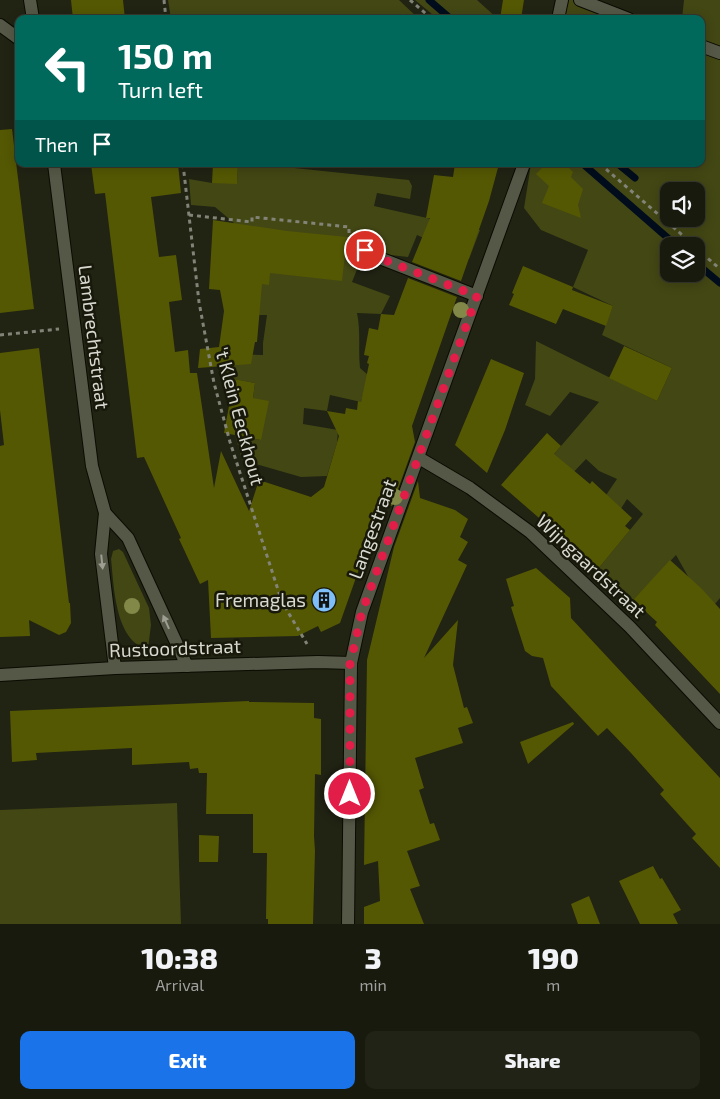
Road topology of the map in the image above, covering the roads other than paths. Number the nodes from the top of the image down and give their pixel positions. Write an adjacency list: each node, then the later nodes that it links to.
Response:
1 (30, 0): 4 (street)
2 (562, 0): 5 (street)
3 (580, 0): 6 (street)
4 (32, 15)
5 (559, 15)
6 (619, 15)
7 (0, 25): 8 (street)
8 (15, 36)
9 (705, 47): 10 (street)
10 (720, 53)
11 (54, 167): 16 (street, Lambrechtstraat)
12 (523, 167): 14 (street, Langestraat)
13 (364, 252): 14 (street)
14 (477, 296): 15 (street, Langestraat)
15 (419, 458): 17 (street, Langestraat); 21 (street, Wijngaardstraat)
16 (105, 514): 18 (street, Lambrechtstraat, one-way to 16); 19 (street, Lambrechtstraat, one-way to 19)
17 (350, 664): 18 (street, Rustoordstraat); 22 (street, Langestraat)
18 (187, 666): 19 (street, Rustoordstraat)
19 (115, 668): 20 (street, Rustoordstraat)
20 (0, 675)
21 (720, 723)
22 (348, 924)

